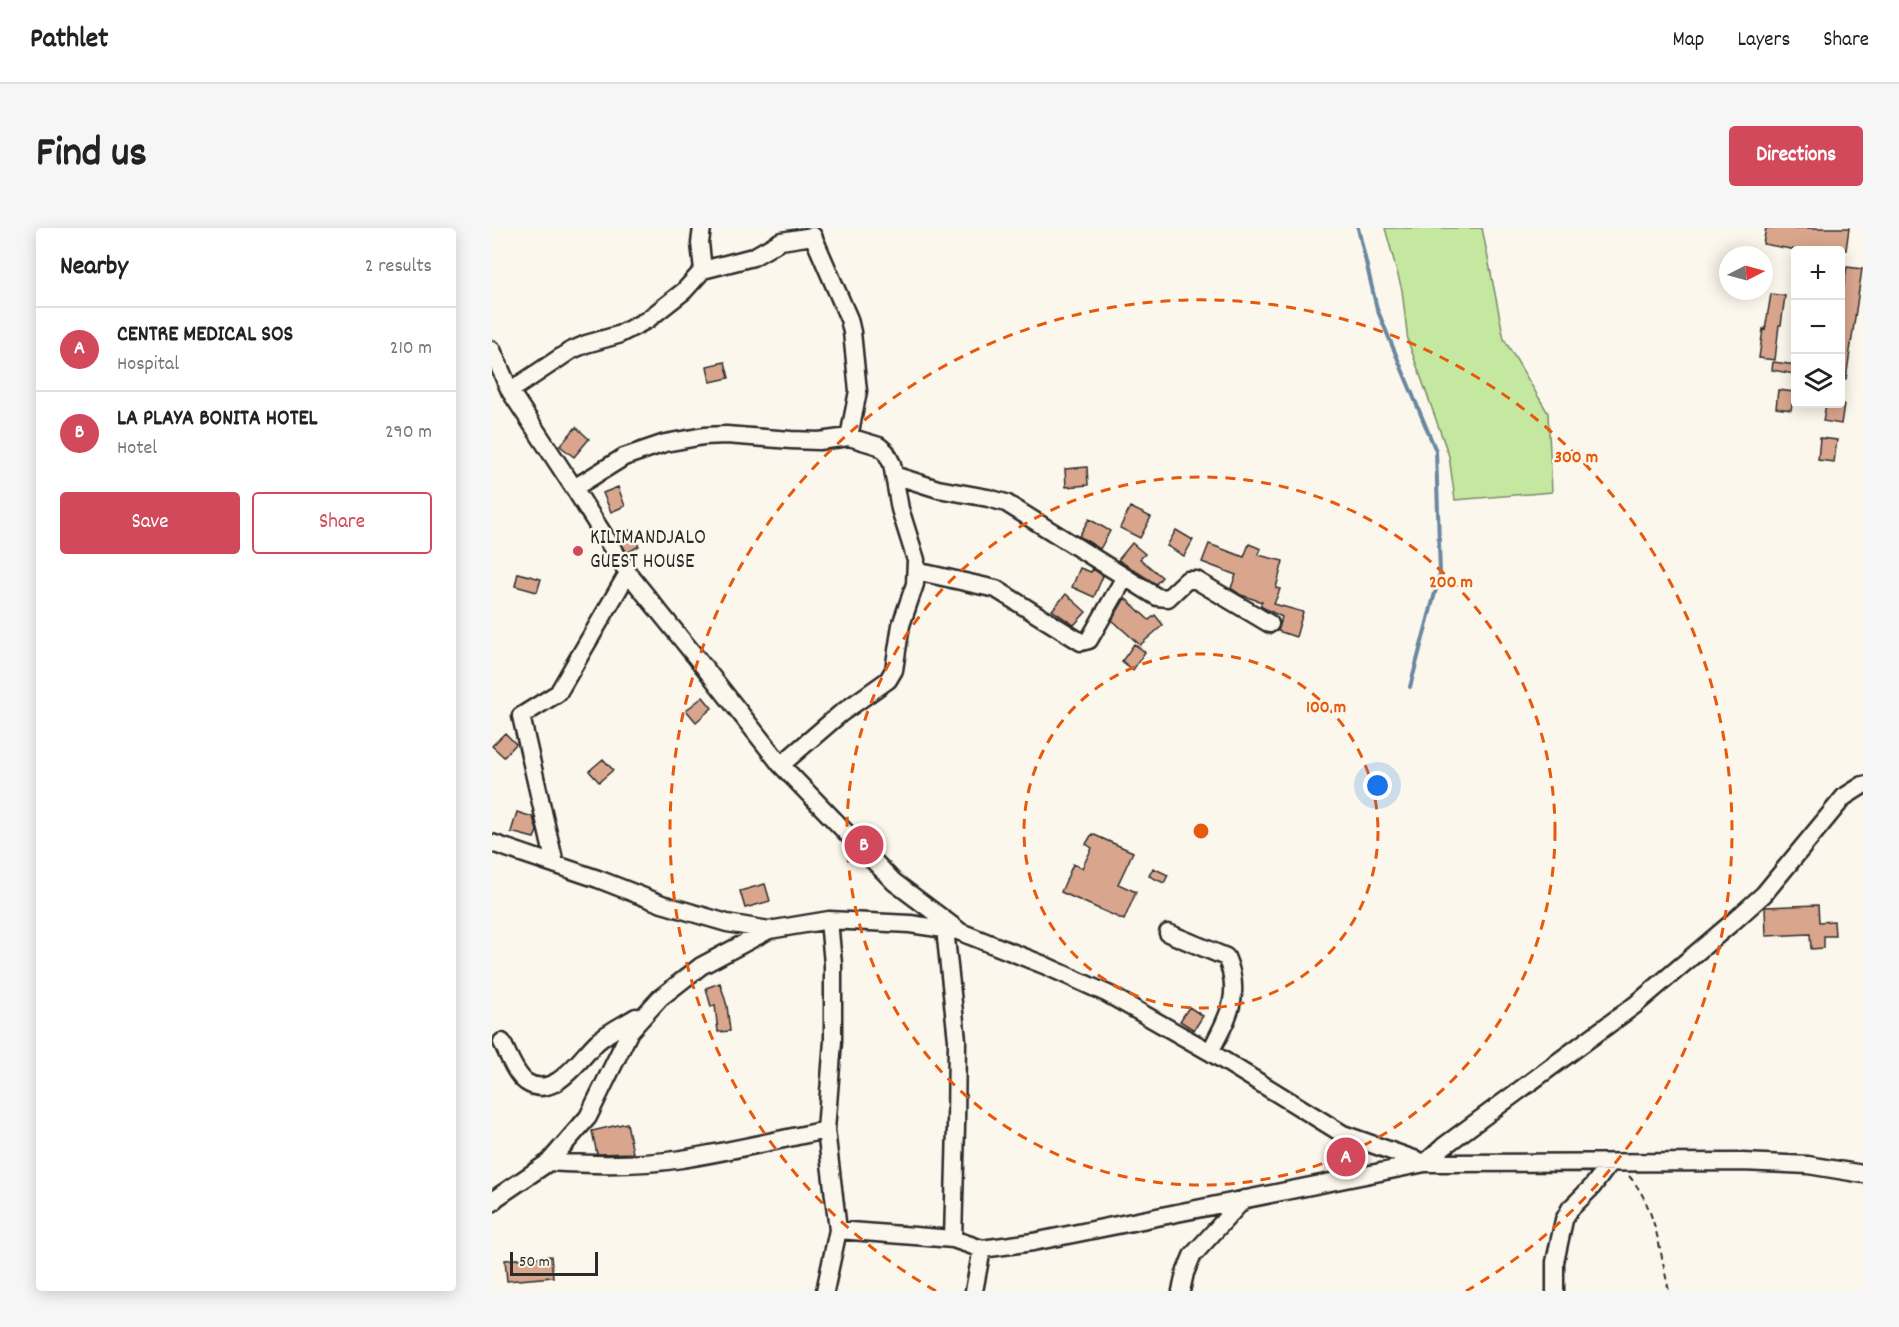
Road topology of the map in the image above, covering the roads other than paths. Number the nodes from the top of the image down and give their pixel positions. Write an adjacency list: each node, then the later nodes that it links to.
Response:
1 (702, 228): 3 (street)
2 (814, 232): 3 (street); 6 (street)
3 (703, 270): 5 (street)
4 (492, 350): 5 (street)
5 (510, 391): 8 (street)
6 (849, 436): 7 (street); 8 (street)
7 (894, 475): 9 (street); 11 (street)
8 (574, 488): 10 (street)
9 (916, 571): 11 (street); 13 (street)
10 (628, 573): 13 (street); 16 (street)
11 (1125, 577): 12 (street)
12 (1270, 624)
13 (781, 765): 19 (street)
14 (1863, 785): 26 (street)
15 (492, 843): 16 (street)
16 (555, 864): 18 (street)
17 (829, 920): 18 (street); 19 (street); 24 (street)
18 (769, 930): 21 (street)
19 (952, 930): 23 (street); 32 (street)
20 (1168, 933): 23 (street)
21 (653, 1006): 22 (street); 25 (street)
22 (502, 1042)
23 (1210, 1052): 26 (street)
24 (826, 1130): 25 (street); 31 (street)
25 (549, 1162): 30 (street)
26 (1425, 1163): 27 (street); 29 (street)
27 (1614, 1163): 28 (street); 37 (street)
28 (1863, 1174)
29 (1244, 1199): 33 (street); 36 (street)
30 (492, 1203)
31 (838, 1230): 32 (street); 34 (street)
32 (953, 1239): 33 (street)
33 (982, 1249): 35 (street)
34 (825, 1291)
35 (974, 1291)
36 (1181, 1291)
37 (1555, 1291)

